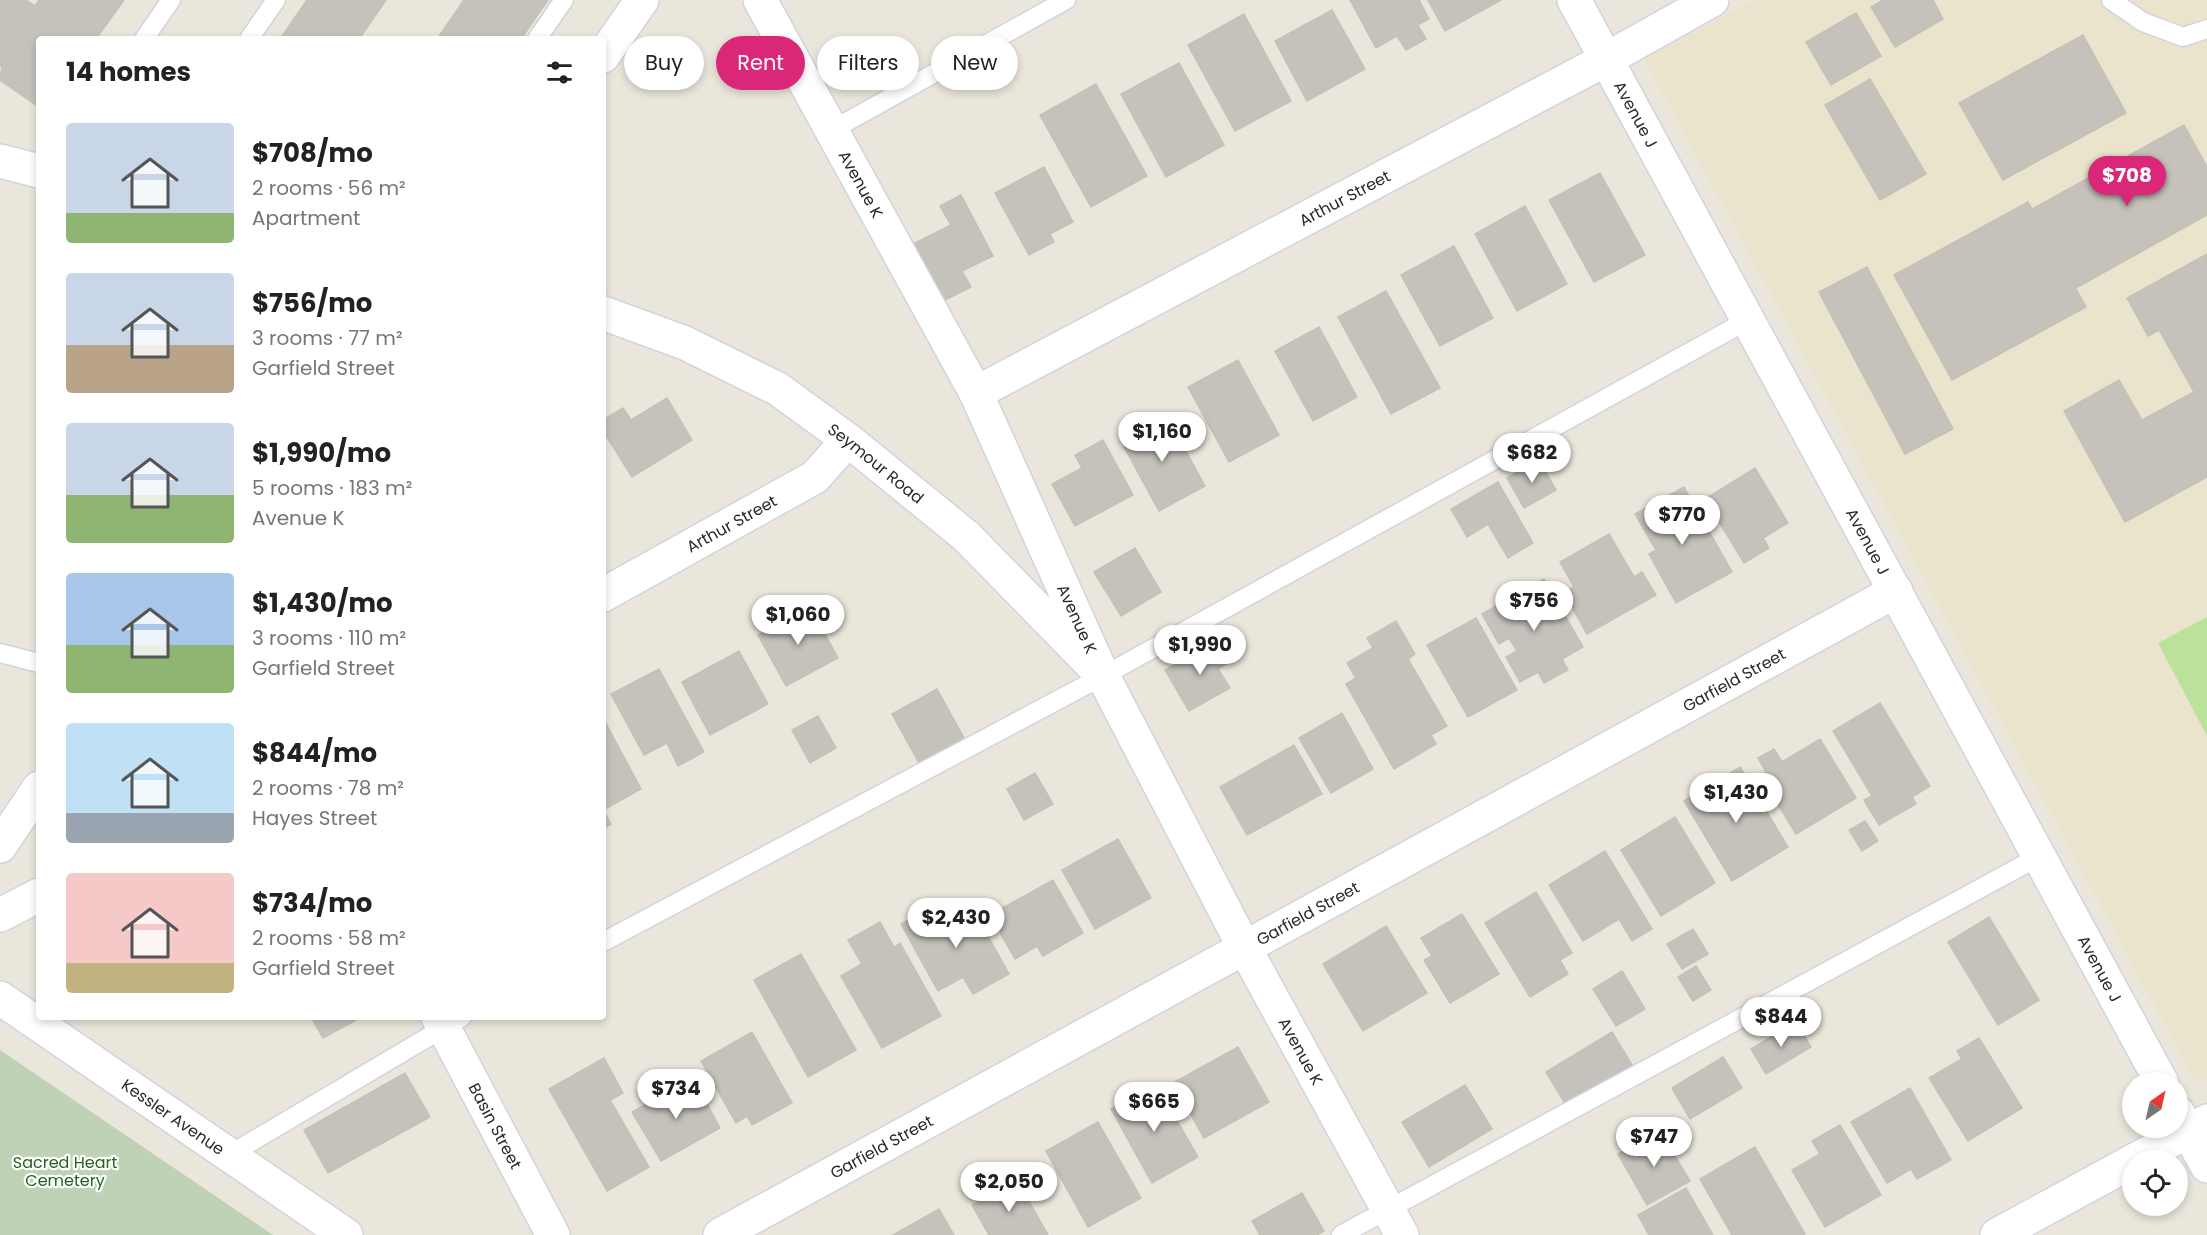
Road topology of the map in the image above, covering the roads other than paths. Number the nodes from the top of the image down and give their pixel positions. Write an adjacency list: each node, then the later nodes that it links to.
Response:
1 (171, 0): 11 (lane)
2 (276, 0): 12 (lane)
3 (564, 0): 13 (lane)
4 (642, 0): 14 (street)
5 (760, 0): 16 (street, Avenue K)
6 (1066, 0): 16 (lane)
7 (1574, 0): 15 (street, Avenue J)
8 (1712, 0): 15 (street, Arthur Street)
9 (2111, 0): 10 (lane)
10 (2207, 29)
11 (146, 36)
12 (251, 36)
13 (539, 36)
14 (606, 52)
15 (1605, 60): 20 (street, Avenue J); 21 (street, Arthur Street)
16 (832, 130): 21 (street, Avenue K)
17 (0, 161): 18 (street)
18 (36, 170)
19 (606, 314): 22 (street, Seymour Road)
20 (1748, 320): 23 (street, Avenue J); 27 (lane)
21 (976, 393): 27 (street, Avenue K)
22 (848, 440): 24 (street, Arthur Street); 27 (street, Seymour Road)
23 (1896, 591): 30 (street, Avenue J); 34 (street, Garfield Street)
24 (606, 593)
25 (0, 653): 26 (lane)
26 (36, 662)
27 (1103, 676): 33 (lane); 34 (street, Avenue K)
28 (36, 792): 29 (street)
29 (0, 846)
30 (2040, 856): 37 (street, Avenue J); 43 (lane)
31 (36, 897): 32 (street)
32 (0, 915)
33 (606, 940)
34 (1244, 948): 43 (street, Avenue K); 46 (street, Garfield Street)
35 (0, 998): 40 (street, Kessler Avenue)
36 (448, 1020): 40 (lane); 45 (street, Basin Street)
37 (2156, 1072)
38 (2191, 1122): 39 (street); 41 (street)
39 (2149, 1150)
40 (229, 1155): 44 (street, Kessler Avenue)
41 (2207, 1166)
42 (2122, 1167): 48 (street)
43 (1395, 1222): 47 (lane)
44 (346, 1235)
45 (553, 1235)
46 (720, 1235)
47 (1341, 1235)
48 (1997, 1235)

